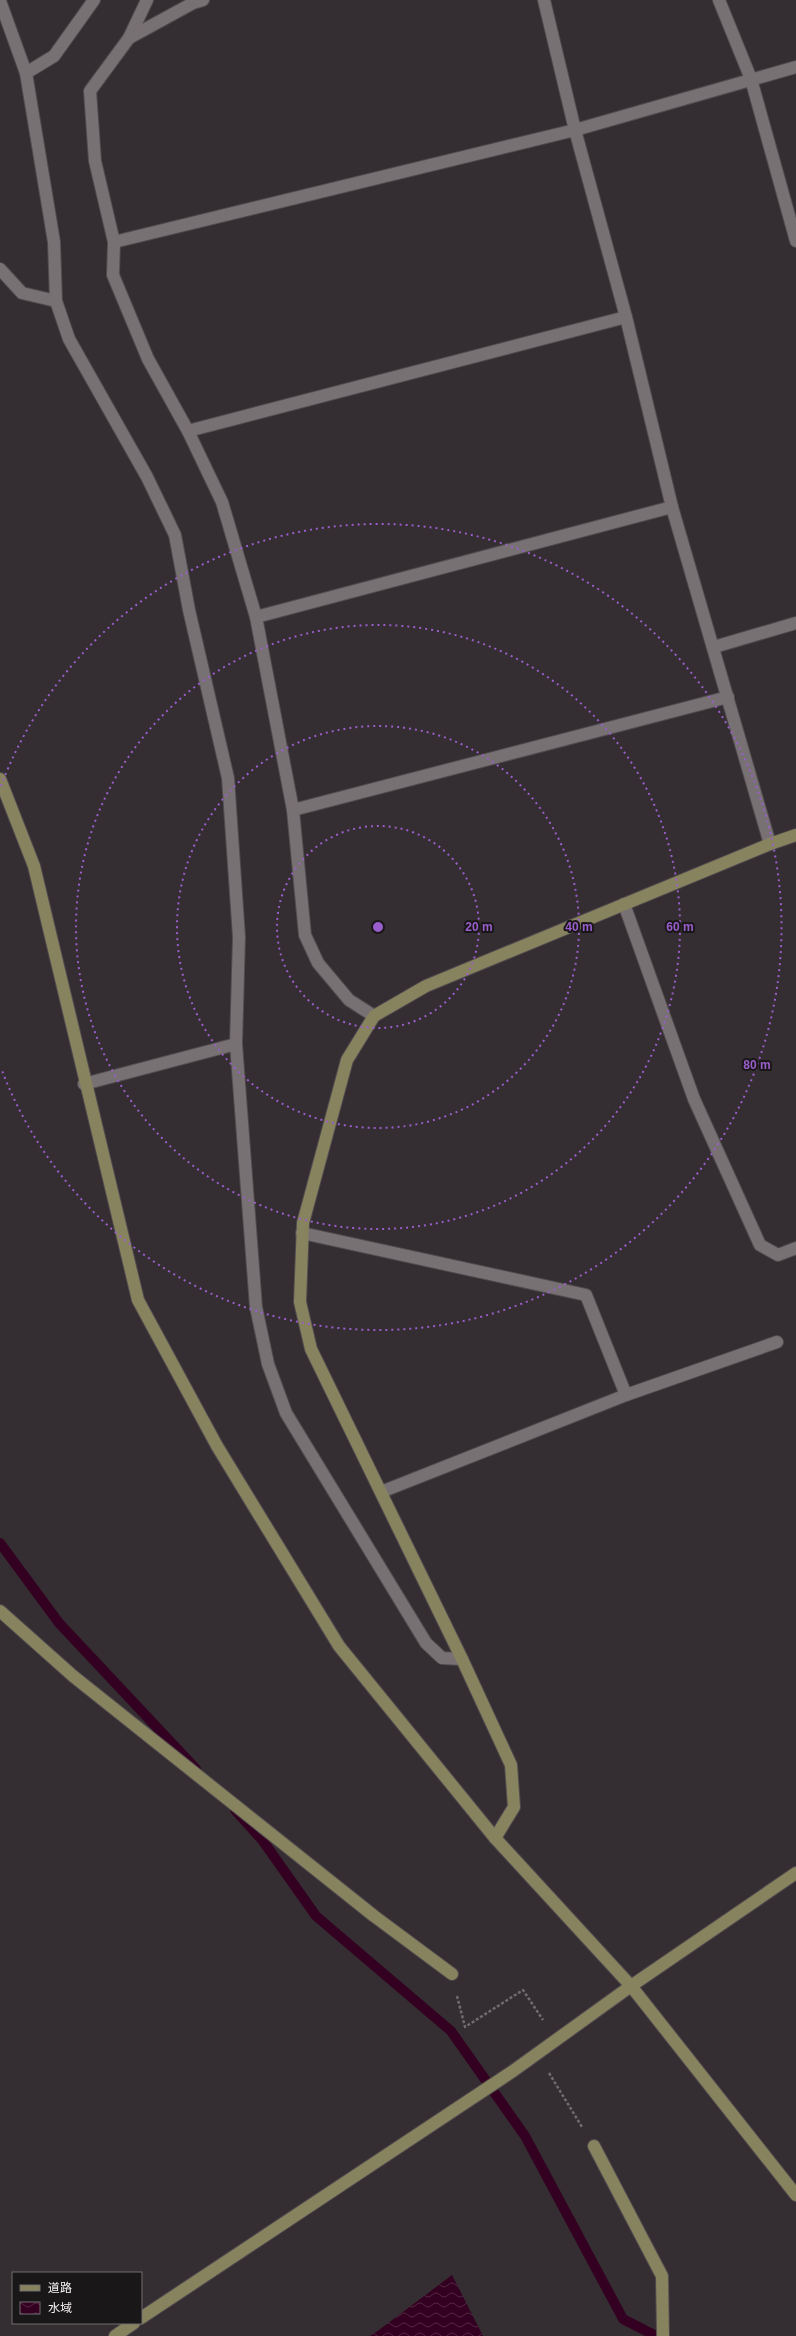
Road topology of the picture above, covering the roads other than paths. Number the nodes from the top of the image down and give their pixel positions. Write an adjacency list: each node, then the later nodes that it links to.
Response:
1 (94, 0): 9 (street)
2 (147, 0): 7 (street)
3 (203, 0): 7 (street)
4 (544, 0): 11 (street)
5 (719, 0): 10 (street)
6 (0, 1): 9 (street)
7 (129, 38): 13 (street)
8 (796, 67): 10 (street)
9 (26, 73): 15 (street)
10 (751, 79): 11 (street); 12 (street)
11 (575, 130): 13 (street); 16 (street)
12 (796, 241)
13 (114, 242): 17 (street)
14 (0, 269): 15 (street)
15 (56, 301): 29 (street)
16 (626, 317): 17 (street); 18 (street)
17 (188, 431): 19 (street)
18 (672, 507): 19 (street); 21 (street)
19 (256, 617): 24 (street)
20 (796, 623): 21 (street)
21 (714, 647): 22 (street)
22 (728, 697): 24 (street); 26 (street)
23 (0, 779): 30 (street)
24 (293, 810): 28 (street)
25 (796, 835): 26 (street)
26 (770, 844): 27 (street)
27 (624, 904): 28 (street); 32 (street)
28 (374, 1016): 31 (street)
29 (236, 1044): 30 (street); 37 (street)
30 (84, 1084): 38 (street)
31 (302, 1233): 34 (street); 35 (street)
32 (796, 1248)
33 (777, 1342): 34 (street)
34 (626, 1395): 35 (street)
35 (381, 1492): 37 (street)
36 (0, 1611): 40 (street)
37 (462, 1659): 38 (street)
38 (495, 1838): 41 (street)
39 (796, 1873): 41 (street)
40 (452, 1974)
41 (631, 1986): 43 (street); 44 (street)
42 (594, 2146): 47 (street)
43 (796, 2195)
44 (142, 2317)
45 (133, 2324): 46 (street)
46 (115, 2336)
47 (663, 2336)

